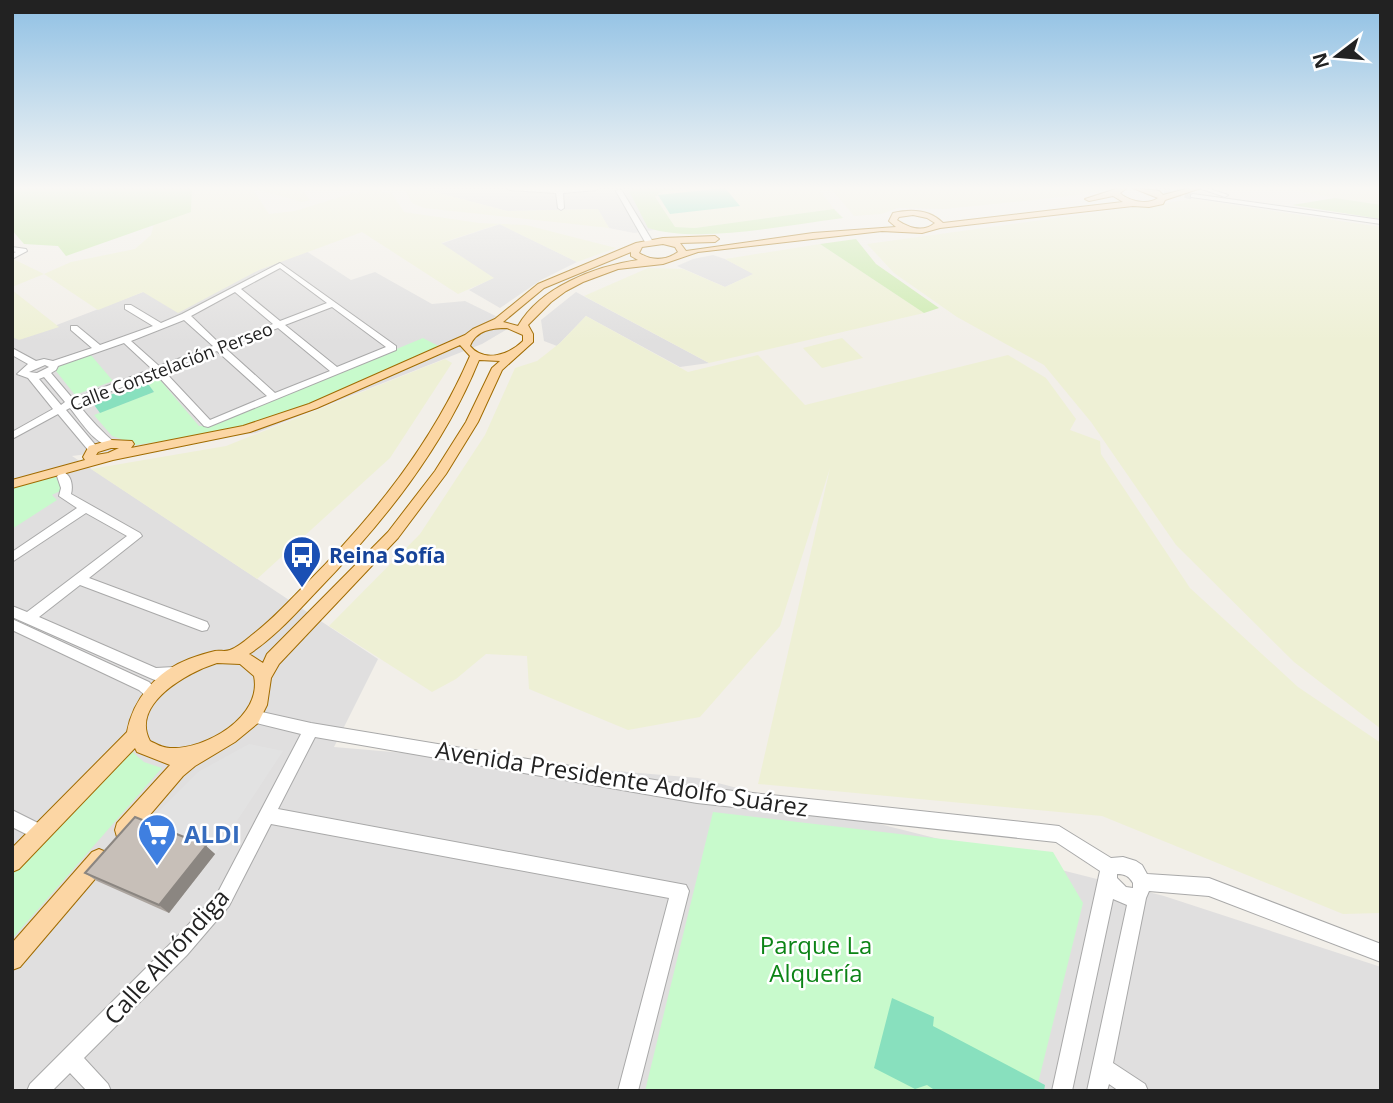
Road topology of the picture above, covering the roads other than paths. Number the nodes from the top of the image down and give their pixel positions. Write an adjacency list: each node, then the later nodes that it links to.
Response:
1 (705, 239): 3 (main road)
2 (785, 239): 7 (main road)
3 (663, 241): 4 (main road); 7 (main road)
4 (649, 242): 5 (main road)
5 (636, 247): 9 (main road); 17 (main road)
6 (12, 249): 8 (street)
7 (680, 256): 9 (main road)
8 (12, 257)
9 (651, 262): 18 (main road)
10 (236, 289): 11 (street); 13 (street); 14 (street)
11 (333, 304): 14 (street, Calle Constelación Perseo); 22 (street)
12 (128, 307): 15 (street)
13 (185, 316): 15 (street); 20 (street)
14 (279, 324): 20 (street, Calle Constelación Perseo); 29 (street)
15 (160, 326): 19 (street)
16 (74, 328): 23 (street)
17 (478, 330): 18 (main road); 21 (main road)
18 (527, 334): 25 (main road)
19 (125, 340): 23 (street); 28 (street)
20 (219, 347): 28 (street, Calle Constelación Perseo); 33 (street)
21 (469, 347): 25 (main road); 38 (main road); 49 (main road)
22 (393, 348): 29 (street)
23 (99, 349): 27 (street)
24 (12, 351): 26 (street)
25 (515, 354): 51 (main road)
26 (34, 364): 27 (street); 31 (street)
27 (54, 364): 30 (street)
28 (158, 370): 34 (street, Calle Constelación Perseo); 36 (street)
29 (336, 371): 33 (street)
30 (46, 373): 31 (street); 34 (street)
31 (27, 376): 32 (street); 35 (street)
32 (12, 380)
33 (273, 397): 36 (street)
34 (71, 403): 35 (street, Calle Constelación Perseo); 38 (street)
35 (61, 410): 37 (street, Calle Constelación Perseo); 39 (street)
36 (208, 424)
37 (12, 436)
38 (114, 448): 39 (main road)
39 (94, 453): 40 (main road)
40 (63, 472): 41 (main road); 42 (street)
41 (12, 484)
42 (85, 508): 43 (street); 44 (street)
43 (12, 558)
44 (80, 580): 46 (street); 48 (street)
45 (12, 611): 46 (street)
46 (28, 618): 50 (street)
47 (12, 624): 52 (street)
48 (202, 626)
49 (233, 656): 50 (main road); 51 (main road)
50 (174, 673): 52 (main road)
51 (263, 677): 53 (main road)
52 (152, 692): 55 (main road)
53 (253, 716): 54 (street, Avenida Presidente Adolfo Suárez); 56 (main road)
54 (311, 730): 57 (street, Calle Alhóndiga); 61 (street, Avenida Presidente Adolfo Suárez)
55 (137, 734): 56 (main road); 59 (main road)
56 (196, 754): 64 (main road)
57 (267, 815): 65 (street, Calle Alhóndiga); 69 (street)
58 (12, 818): 59 (street)
59 (40, 833): 60 (main road)
60 (12, 862)
61 (1109, 874): 62 (street); 62 (street); 70 (street)
62 (1140, 889): 63 (street); 66 (street)
63 (1381, 953)
64 (12, 959)
65 (70, 1058): 67 (street, Calle Alhóndiga); 68 (street)
66 (1102, 1068): 71 (street); 72 (street)
67 (37, 1091)
68 (101, 1091)
69 (628, 1091)
70 (1062, 1091)
71 (1097, 1091)
72 (1138, 1091)

